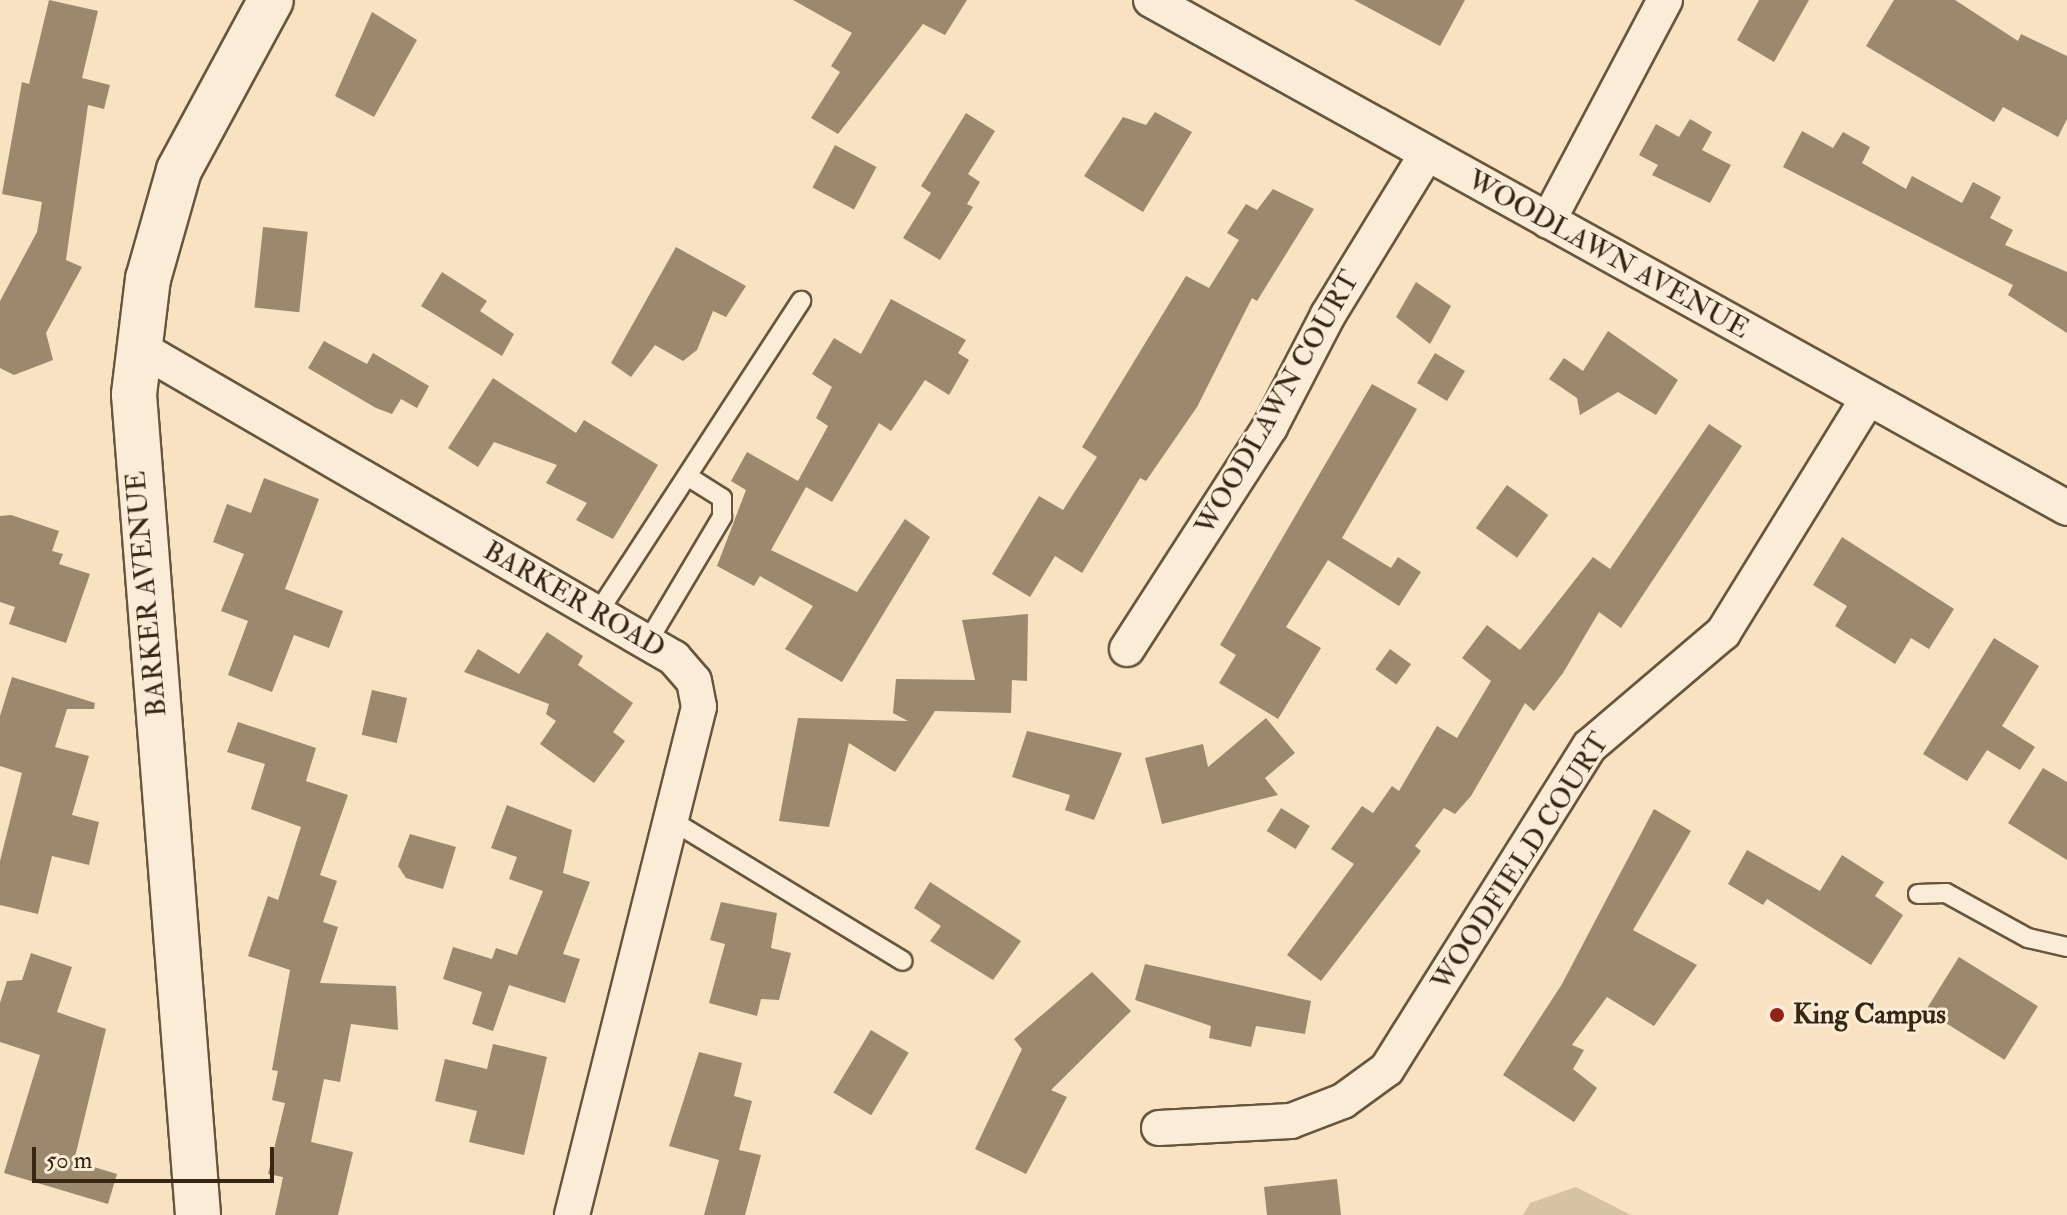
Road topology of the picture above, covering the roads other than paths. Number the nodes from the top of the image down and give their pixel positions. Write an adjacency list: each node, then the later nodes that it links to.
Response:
1 (271, 0): 7 (street, BARKER AVENUE)
2 (1151, 0): 4 (street, WOODLAWN AVENUE)
3 (1665, 0): 5 (street)
4 (1426, 155): 5 (street, WOODLAWN AVENUE); 13 (street, WOODLAWN COURT)
5 (1548, 221): 8 (street, WOODLAWN AVENUE)
6 (801, 301): 9 (lane)
7 (138, 347): 11 (street, BARKER ROAD); 19 (street, BARKER AVENUE)
8 (1868, 398): 10 (street, WOODLAWN AVENUE); 18 (street, WOODFIELD COURT)
9 (687, 476): 11 (lane); 12 (lane)
10 (2067, 508)
11 (597, 614): 12 (street, BARKER ROAD)
12 (647, 643): 14 (street, BARKER ROAD)
13 (1127, 649)
14 (671, 820): 17 (lane); 20 (street, BARKER ROAD)
15 (1918, 894): 16 (lane)
16 (2067, 947)
17 (903, 961)
18 (1159, 1128)
19 (198, 1215)
20 (572, 1215)

